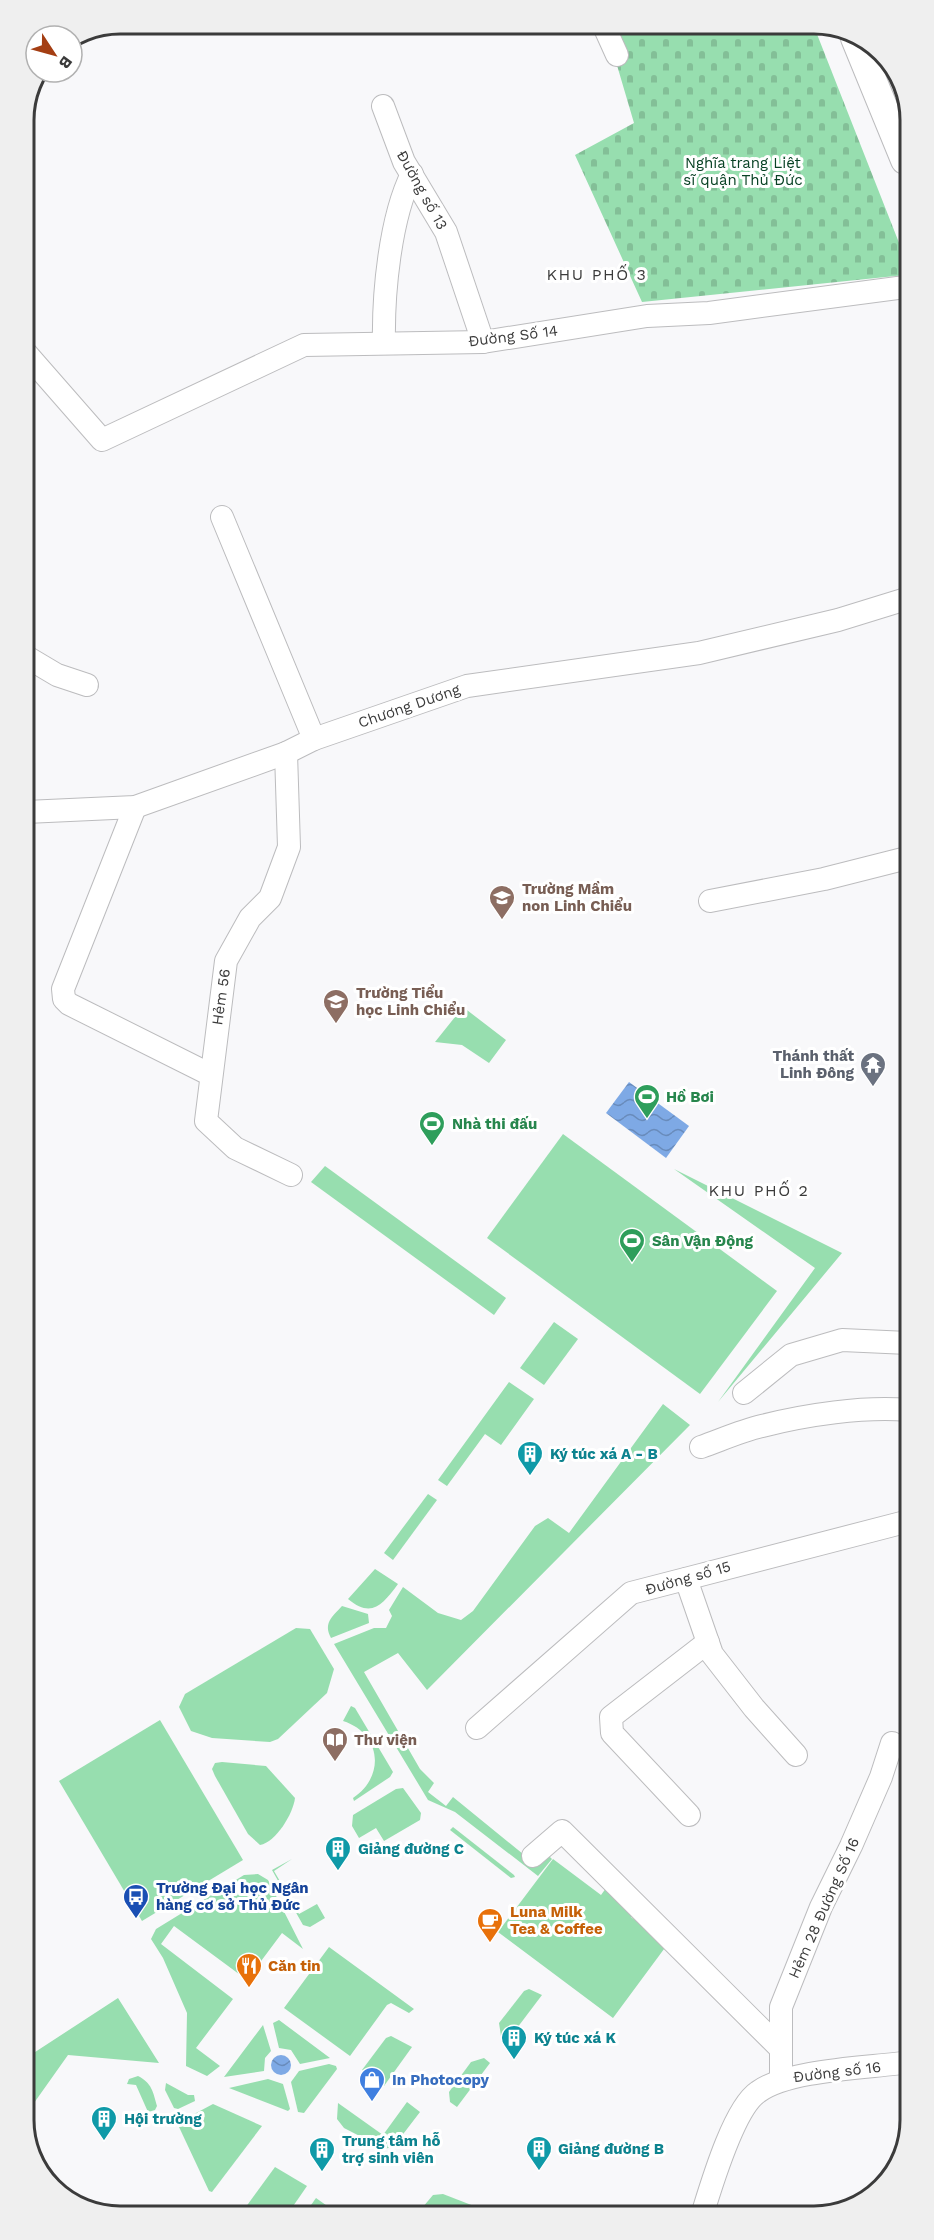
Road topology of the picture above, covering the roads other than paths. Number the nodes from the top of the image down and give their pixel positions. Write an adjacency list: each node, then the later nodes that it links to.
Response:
1 (609, 35): 3 (street)
2 (859, 48): 5 (main road)
3 (617, 55)
4 (383, 105): 6 (street, Đường số 13)
5 (900, 148)
6 (412, 174): 8 (street, Đường số 13); 9 (street)
7 (900, 288): 8 (street, Đường Số 14)
8 (483, 342): 9 (street, Đường Số 14)
9 (384, 343): 10 (street, Đường Số 14)
10 (35, 363)
11 (222, 517): 15 (street)
12 (900, 601): 15 (street, Chương Dương)
13 (35, 661): 14 (street)
14 (87, 685)
15 (314, 738): 16 (street, Chương Dương)
16 (286, 753): 17 (street, Chương Dương); 21 (street, Hẻm 56)
17 (135, 807): 18 (street, Chương Dương); 21 (street)
18 (35, 812)
19 (900, 860): 20 (street)
20 (710, 901)
21 (211, 1075): 22 (street, Hẻm 56)
22 (291, 1175)
23 (900, 1342): 24 (street)
24 (744, 1393)
25 (900, 1410): 26 (street)
26 (701, 1447)
27 (900, 1523): 28 (street, Đường số 15)
28 (686, 1579): 29 (street); 30 (street, Đường số 15)
29 (708, 1642): 32 (street); 33 (street)
30 (477, 1728)
31 (892, 1743): 35 (street, Hẻm 28 Đường Số 16)
32 (796, 1755)
33 (689, 1815)
34 (533, 1856): 35 (street)
35 (781, 2049): 37 (street, Hẻm 28 Đường Số 16)
36 (900, 2063): 37 (street, Đường số 16)
37 (781, 2079): 38 (street, Đường số 16)
38 (705, 2206)

